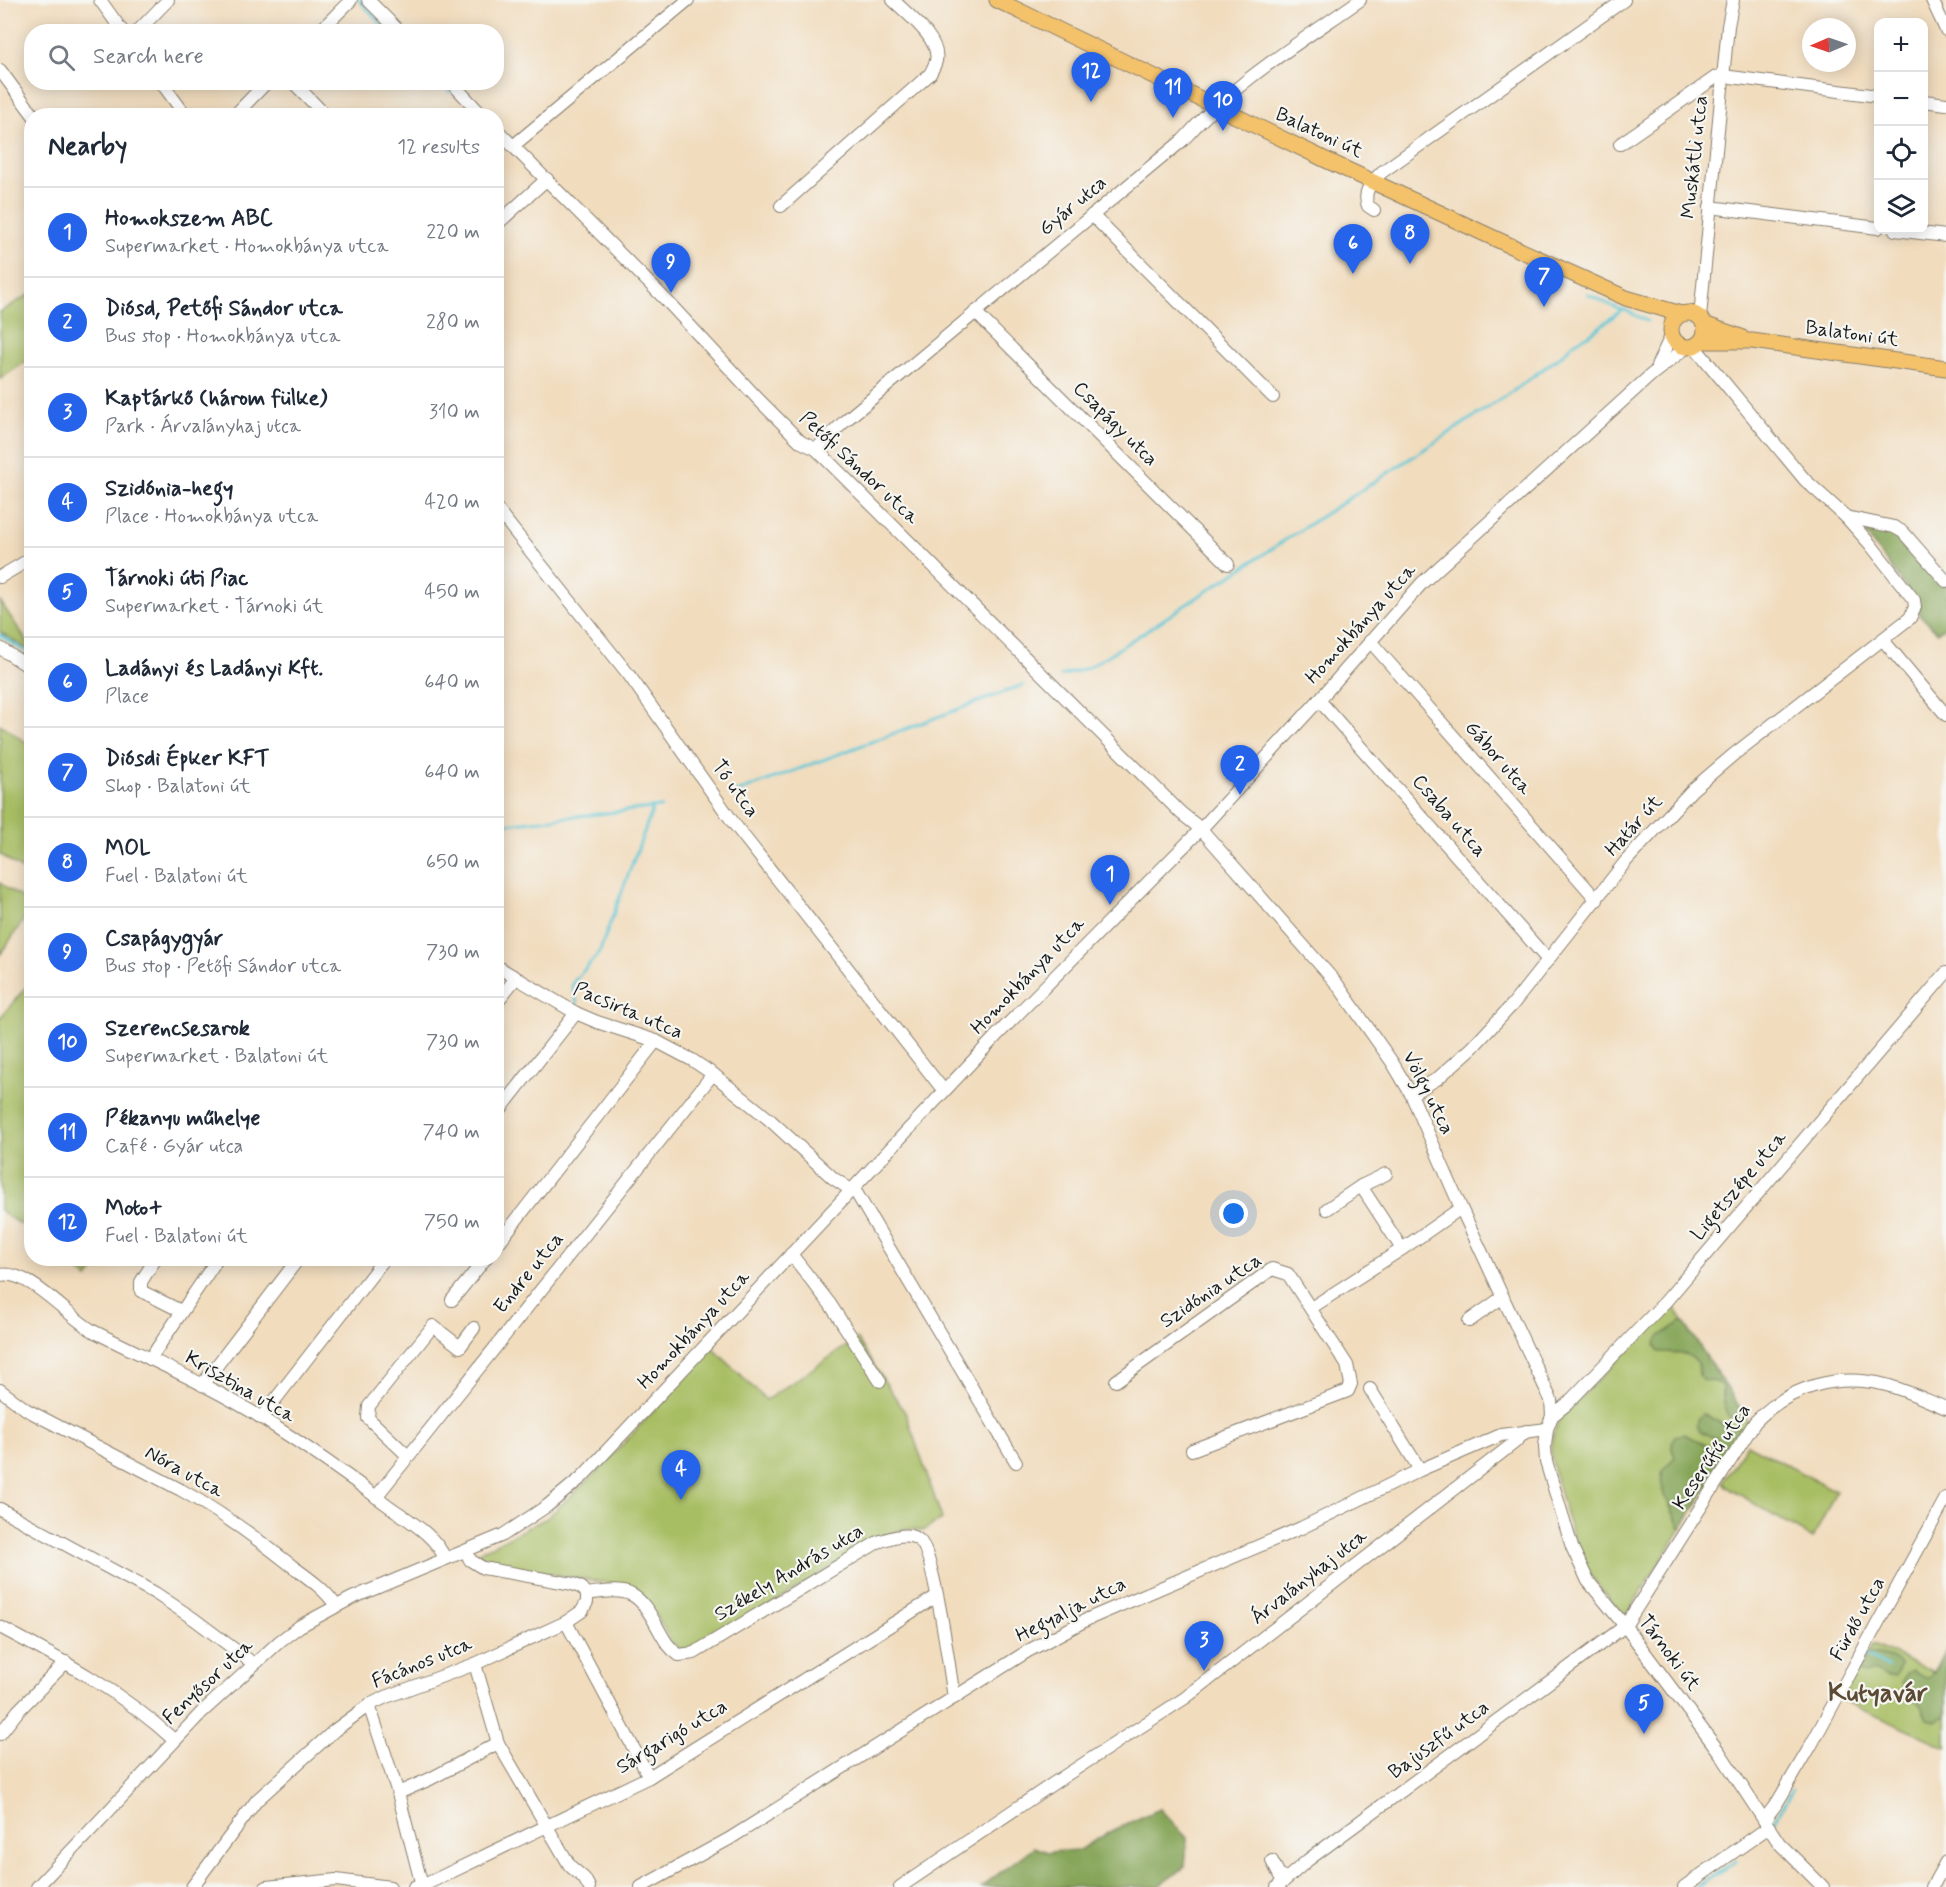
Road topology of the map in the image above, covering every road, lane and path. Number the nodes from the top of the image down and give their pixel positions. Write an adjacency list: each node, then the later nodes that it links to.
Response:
1 (100, 0): 12 (street)
2 (168, 0): 13 (street)
3 (351, 0): 14 (street)
4 (368, 0): 15 (street)
5 (688, 0): 34 (street)
6 (893, 0): 37 (street)
7 (997, 0): 26 (main road, Balatoni út)
8 (1360, 0): 26 (street, Gyár utca)
9 (1624, 0): 36 (street)
10 (1733, 0): 18 (street, Muskátli utca)
11 (1932, 0): 16 (street)
12 (117, 24)
13 (145, 24)
14 (327, 24)
15 (392, 24)
16 (1946, 30)
17 (0, 70): 27 (street)
18 (1723, 76): 23 (street); 33 (street); 38 (street, Muskátli utca)
19 (167, 90): 28 (street)
20 (259, 90): 29 (street)
21 (301, 90): 30 (street)
22 (459, 90): 31 (street)
23 (1874, 95)
24 (1928, 102): 25 (street)
25 (1946, 104)
26 (1214, 106): 36 (main road, Balatoni út); 40 (street, Gyár utca)
27 (28, 108)
28 (180, 108)
29 (242, 108)
30 (318, 108)
31 (475, 108)
32 (504, 137): 34 (street, Petőfi Sándor utca)
33 (1620, 144)
34 (513, 146): 35 (street, Petőfi Sándor utca)
35 (547, 179): 41 (street); 55 (street, Petőfi Sándor utca)
36 (1372, 181): 39 (street); 45 (main road, Balatoni út)
37 (781, 206)
38 (1710, 207): 42 (street); 48 (street, Muskátli utca)
39 (1374, 210)
40 (1092, 215): 46 (street, Gyár utca); 54 (street)
41 (504, 218)
42 (1874, 228)
43 (1928, 234): 44 (street)
44 (1946, 236)
45 (1626, 298): 47 (main road, Balatoni út); 49 (main road, Balatoni út)
46 (975, 312): 55 (street, Gyár utca); 59 (street, Csapágy utca)
47 (1681, 314): 48 (main road); 49 (main road)
48 (1702, 321): 50 (main road, Balatoni út); 51 (main road)
49 (1672, 333): 51 (main road); 53 (street, Homokbánya utca)
50 (1752, 341): 51 (main road, Balatoni út); 52 (main road, Balatoni út)
51 (1694, 344): 53 (street, Homokbánya utca); 56 (street)
52 (1946, 368)
53 (1651, 375): 63 (street, Homokbánya utca)
54 (1273, 397)
55 (816, 449): 68 (street, Petőfi Sándor utca)
56 (1846, 517): 61 (street); 62 (street, Határ út)
57 (504, 518): 78 (street, Tó utca)
58 (24, 563): 60 (street)
59 (1228, 564)
60 (0, 577)
61 (1946, 581)
62 (1883, 640): 67 (street); 69 (street, Határ út)
63 (1370, 641): 66 (street, Homokbánya utca); 69 (street, Gábor utca)
64 (0, 648): 65 (street)
65 (24, 664)
66 (1319, 700): 68 (street, Homokbánya utca); 70 (street, Csaba utca)
67 (1946, 715)
68 (1201, 829): 78 (street, Homokbánya utca); 79 (street, Völgy utca)
69 (1597, 900): 70 (street, Határ út)
70 (1548, 960): 79 (street, Határ út)
71 (504, 971): 73 (street, Pacsirta utca)
72 (1946, 973): 108 (street, Ligetszépe utca)
73 (516, 978): 74 (street); 75 (street, Pacsirta utca)
74 (504, 993)
75 (576, 1013): 76 (street, Pacsirta utca); 80 (street)
76 (656, 1041): 77 (street, Pacsirta utca); 86 (street)
77 (713, 1074): 83 (street, Pacsirta utca); 113 (street, Endre utca)
78 (944, 1091): 83 (street, Homokbánya utca)
79 (1411, 1094): 84 (street, Völgy utca)
80 (504, 1105)
81 (1386, 1174): 82 (street)
82 (1360, 1186): 85 (street); 87 (street)
83 (851, 1190): 88 (street, Homokbánya utca); 114 (street, Pacsirta utca)
84 (1461, 1208): 87 (street); 95 (street, Völgy utca)
85 (1328, 1209)
86 (504, 1236)
87 (1402, 1249): 97 (street)
88 (791, 1254): 102 (street); 119 (street, Homokbánya utca)
89 (151, 1266): 98 (street)
90 (212, 1266): 98 (street)
91 (293, 1266): 104 (street)
92 (379, 1266): 109 (street)
93 (480, 1266): 96 (street)
94 (0, 1275): 101 (street, Krisztina utca)
95 (1503, 1297): 99 (street); 108 (street, Völgy utca)
96 (452, 1300)
97 (1311, 1308): 103 (street, Szidónia utca); 112 (street, Szidónia utca)
98 (181, 1311): 101 (street)
99 (1469, 1321)
100 (474, 1329): 113 (street)
101 (150, 1359): 104 (street, Krisztina utca)
102 (880, 1381)
103 (1116, 1381)
104 (202, 1385): 109 (street, Krisztina utca)
105 (1370, 1389): 115 (street)
106 (0, 1390): 123 (street, Nóra utca)
107 (1946, 1408): 125 (street, Keserűfű utca)
108 (1552, 1416): 110 (street, Tárnoki út)
109 (261, 1418): 116 (street, Krisztina utca)
110 (1547, 1429): 111 (street, Hegyalja utca); 125 (street, Tárnoki út)
111 (1526, 1431): 115 (street, Hegyalja utca); 149 (street, Árvalányhaj utca)
112 (1192, 1450)
113 (408, 1456): 116 (street, Endre utca)
114 (1016, 1462)
115 (1419, 1470): 130 (street, Hegyalja utca)
116 (376, 1497): 120 (street, Krisztina utca)
117 (1946, 1498): 137 (street, Fürdő utca)
118 (0, 1509): 128 (street)
119 (466, 1551): 120 (street, Homokbánya utca); 121 (street)
120 (445, 1559): 123 (street, Fenyősor utca)
121 (587, 1594): 122 (street, Székely András utca); 124 (street, Fácános utca)
122 (937, 1596): 130 (street, Székely András utca); 135 (street, Sárgarigó utca)
123 (336, 1606): 128 (street, Fenyősor utca)
124 (566, 1622): 129 (street, Fácános utca); 135 (street)
125 (1625, 1626): 137 (street, Tárnoki út); 141 (street, Bajuszfű utca)
126 (0, 1627): 127 (street)
127 (66, 1662): 132 (street); 133 (street)
128 (254, 1664): 133 (street, Fenyősor utca)
129 (475, 1664): 131 (street, Fácános utca); 134 (street)
130 (954, 1698): 148 (street, Hegyalja utca)
131 (369, 1705): 136 (street); 144 (street, Fácános utca)
132 (0, 1734)
133 (174, 1740): 143 (street, Fenyősor utca)
134 (498, 1743): 136 (street); 138 (street)
135 (649, 1778): 138 (street, Sárgarigó utca)
136 (398, 1793): 142 (street)
137 (1766, 1823): 150 (street, Fürdő utca); 151 (street, Tárnoki út)
138 (546, 1826): 142 (street, Sárgarigó utca); 147 (street)
139 (1272, 1860): 141 (street)
140 (1946, 1862): 152 (street)
141 (1280, 1885)
142 (418, 1886)
143 (37, 1887)
144 (192, 1887)
145 (266, 1887): 146 (street)
146 (390, 1887)
147 (589, 1887)
148 (641, 1887)
149 (900, 1887)
150 (1684, 1887)
151 (1823, 1887)
152 (1932, 1887)

